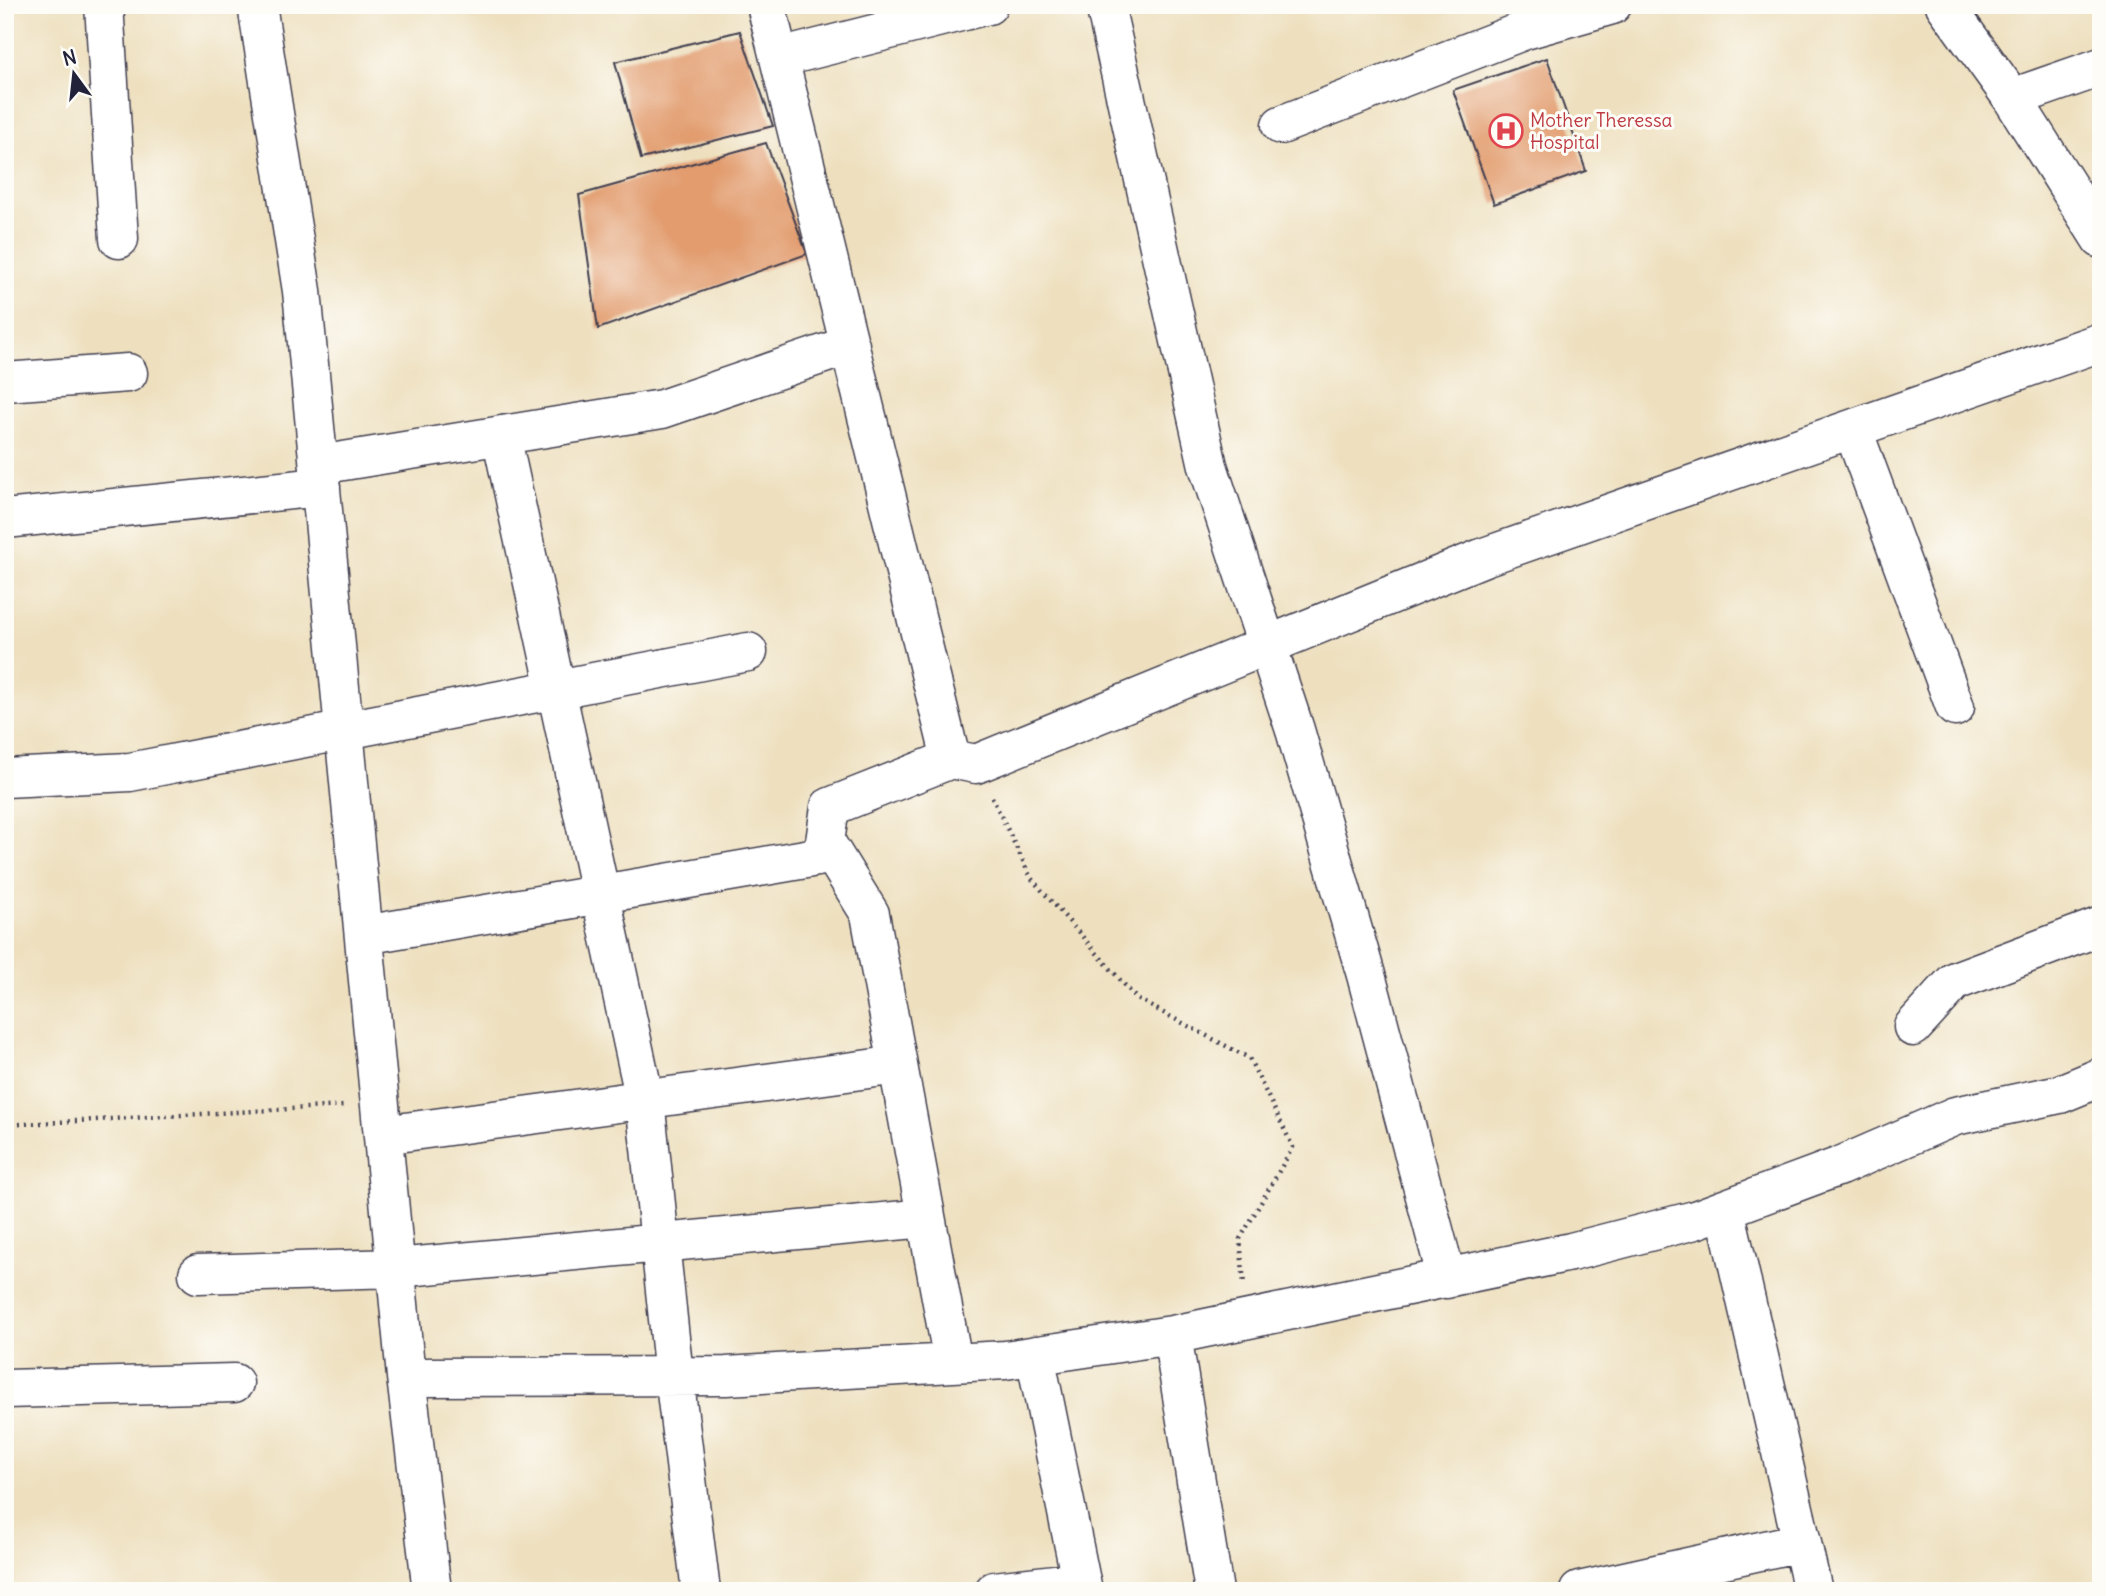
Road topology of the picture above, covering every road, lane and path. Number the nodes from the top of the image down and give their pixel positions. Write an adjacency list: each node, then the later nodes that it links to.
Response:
1 (104, 5): 12 (street)
2 (257, 5): 20 (street)
3 (766, 5): 8 (street)
4 (988, 5): 8 (street)
5 (1105, 5): 22 (street)
6 (1612, 5): 11 (street)
7 (1945, 5): 10 (street)
8 (779, 58): 15 (street)
9 (2101, 66): 10 (street)
10 (2011, 98): 13 (street)
11 (1281, 125)
12 (119, 239)
13 (2101, 239)
14 (2101, 342): 18 (street)
15 (850, 345): 19 (street); 27 (street)
16 (128, 373): 17 (street)
17 (5, 382)
18 (1853, 430): 22 (street); 25 (street)
19 (500, 435): 20 (street); 24 (street)
20 (320, 476): 21 (street); 26 (street)
21 (5, 519)
22 (1267, 647): 27 (street); 44 (street)
23 (748, 652): 24 (street)
24 (556, 689): 26 (street); 30 (street)
25 (1955, 706)
26 (345, 729): 28 (street); 32 (street)
27 (963, 761): 29 (street); 45 (path)
28 (5, 778)
29 (825, 841): 30 (street); 34 (street)
30 (600, 894): 32 (street); 36 (street)
31 (2101, 926): 33 (street)
32 (364, 935): 37 (street)
33 (1913, 1027)
34 (898, 1065): 36 (street); 40 (street)
35 (2101, 1077): 39 (street)
36 (645, 1100): 37 (street); 41 (street)
37 (382, 1120): 38 (path); 42 (street)
38 (5, 1125)
39 (1725, 1209): 44 (street); 53 (street)
40 (926, 1218): 41 (street); 48 (street)
41 (660, 1243): 42 (street); 49 (street)
42 (396, 1268): 43 (street); 50 (street)
43 (198, 1274)
44 (1447, 1279): 45 (street)
45 (1247, 1320): 46 (street)
46 (1172, 1335): 47 (street); 58 (street)
47 (1035, 1355): 48 (street); 54 (street)
48 (953, 1362): 49 (street)
49 (674, 1376): 50 (street); 56 (street)
50 (406, 1377): 55 (street)
51 (234, 1383): 52 (street)
52 (5, 1389)
53 (1801, 1542): 59 (street); 60 (street)
54 (1082, 1586): 57 (street)
55 (432, 1591)
56 (701, 1591)
57 (994, 1591)
58 (1214, 1591)
59 (1579, 1591)
60 (1813, 1591)

